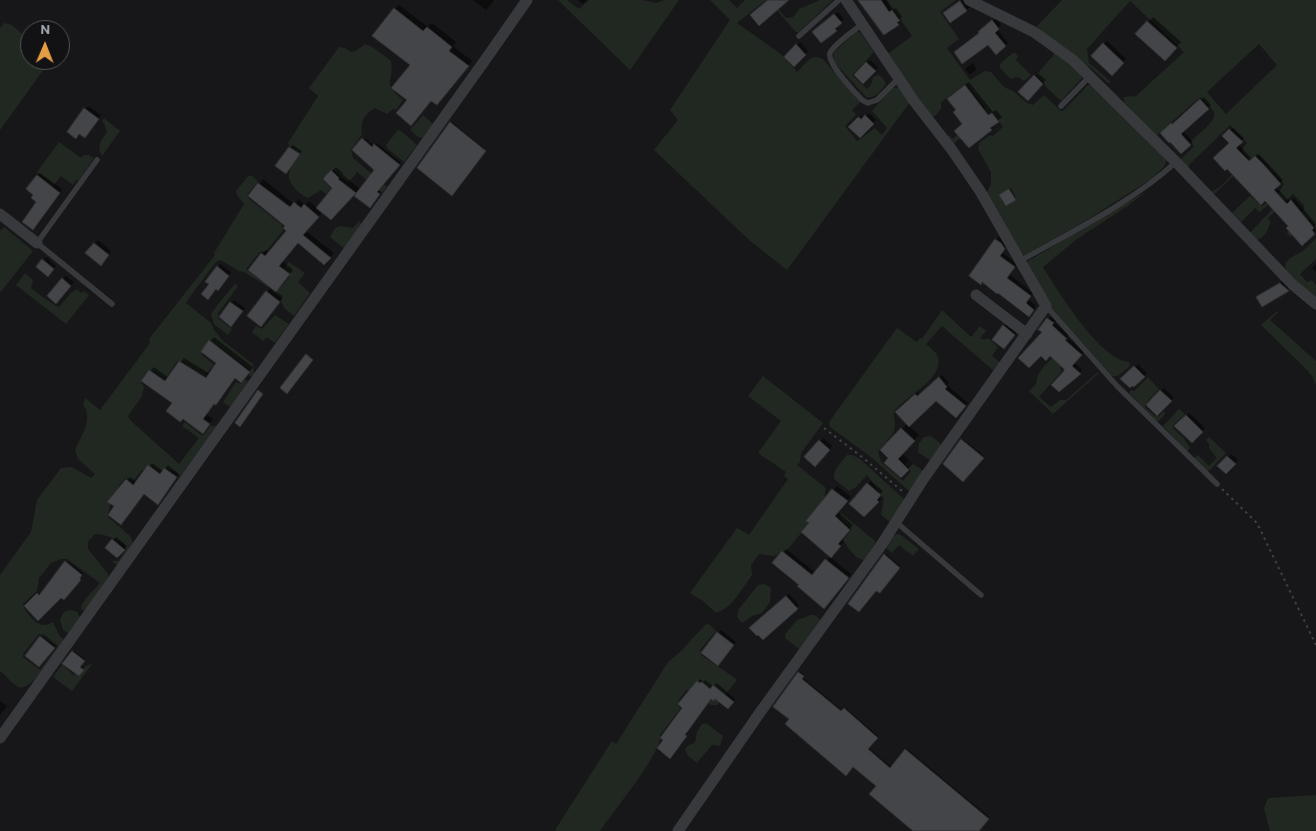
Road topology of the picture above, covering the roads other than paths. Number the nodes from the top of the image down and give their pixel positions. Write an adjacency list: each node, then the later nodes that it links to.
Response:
1 (527, 0): 23 (street)
2 (839, 0): 6 (lane)
3 (846, 0): 5 (street)
4 (969, 0): 7 (street)
5 (862, 24): 8 (street); 8 (lane)
6 (799, 36)
7 (1090, 75): 9 (lane); 11 (street)
8 (899, 78): 14 (street)
9 (1061, 106)
10 (97, 160): 13 (lane)
11 (1176, 162): 14 (lane); 17 (street)
12 (0, 214): 13 (street)
13 (37, 243): 16 (lane)
14 (1020, 261): 18 (street)
15 (976, 295): 19 (street)
16 (112, 304)
17 (1316, 304)
18 (1046, 306): 19 (street); 20 (lane)
19 (1027, 334): 21 (street)
20 (1217, 484)
21 (896, 522): 22 (lane); 24 (street)
22 (981, 595)
23 (0, 738)
24 (678, 831)

